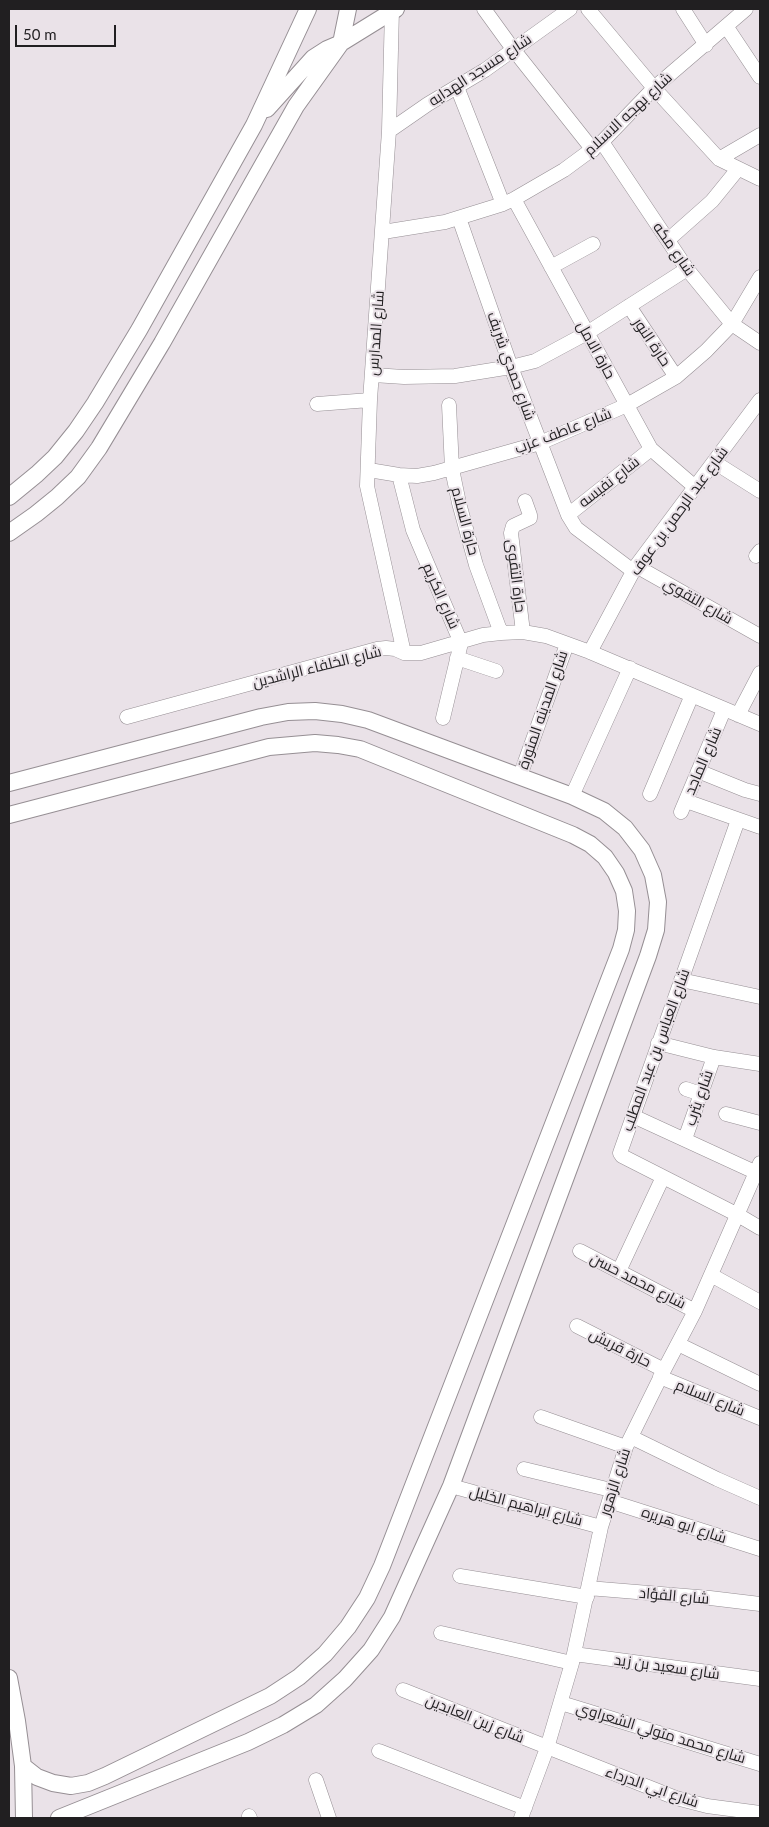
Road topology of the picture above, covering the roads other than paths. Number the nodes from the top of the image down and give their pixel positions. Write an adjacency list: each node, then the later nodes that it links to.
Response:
1 (308, 9): 16 (street)
2 (348, 9): 10 (street)
3 (484, 9): 12 (street, شارع مكه)
4 (570, 9): 12 (street, شارع مسجد الهدايه)
5 (588, 9): 15 (street)
6 (683, 9): 11 (street)
7 (746, 9): 9 (street, شارع بهجه الاسلام)
8 (393, 10): 10 (street); 17 (street, شارع المدارس)
9 (726, 26): 11 (street, شارع بهجه الاسلام); 13 (street)
10 (341, 43): 16 (street); 35 (street)
11 (706, 45): 15 (street, شارع بهجه الاسلام)
12 (513, 49): 14 (street, شارع مسجد الهدايه); 19 (street, شارع مكه)
13 (760, 77)
14 (457, 87): 17 (street, شارع مسجد الهدايه); 23 (street, حارة الامل)
15 (654, 88): 19 (street, شارع بهجه الاسلام); 20 (street)
16 (254, 125): 33 (street)
17 (389, 131): 25 (street, شارع المدارس)
18 (760, 135): 20 (street)
19 (597, 146): 23 (street, شارع بهجه الاسلام); 26 (street, شارع مكه)
20 (719, 160): 21 (street)
21 (738, 169): 22 (street); 26 (street)
22 (760, 179)
23 (508, 202): 24 (street, شارع بهجه الاسلام); 28 (street, حارة الامل)
24 (459, 218): 25 (street, شارع بهجه الاسلام); 37 (street, شارع حمدي شريف)
25 (383, 232): 38 (street, شارع المدارس)
26 (668, 240): 29 (street, شارع مكه)
27 (593, 244): 28 (street)
28 (551, 267): 34 (street, حارة الامل)
29 (687, 270): 31 (street); 32 (street, شارع مكه)
30 (760, 280): 32 (street, شارع عاطف عزب)
31 (629, 306): 34 (street); 39 (street, حارة النور)
32 (732, 324): 36 (street, شارع مكه); 39 (street, شارع عاطف عزب)
33 (138, 330): 35 (street); 53 (street)
34 (587, 333): 37 (street); 44 (street, حارة الامل)
35 (162, 343): 56 (street)
36 (760, 344)
37 (511, 367): 38 (street); 45 (street, شارع حمدي شريف)
38 (373, 375): 40 (street, شارع المدارس)
39 (676, 377): 44 (street, شارع عاطف عزب)
40 (370, 400): 42 (street); 49 (street, شارع المدارس)
41 (759, 403): 47 (street, شارع عبد الرحمن بن عوف)
42 (317, 404)
43 (449, 405): 48 (street, حارة السلام)
44 (627, 405): 45 (street, شارع عاطف عزب); 46 (street, حارة الامل)
45 (540, 443): 48 (street, شارع عاطف عزب); 55 (street, شارع حمدي شريف)
46 (651, 449): 51 (street, حارة الامل); 55 (street, شارع نفيسه)
47 (714, 462): 51 (street, شارع عبد الرحمن بن عوف); 52 (street)
48 (452, 468): 50 (street, شارع عاطف عزب); 58 (street, حارة السلام)
49 (369, 470): 50 (street, شارع عاطف عزب); 64 (street, شارع المدارس)
50 (399, 475): 61 (street, شارع الكريم)
51 (695, 487): 57 (street, شارع عبد الرحمن بن عوف)
52 (760, 491)
53 (9, 497)
54 (525, 501): 59 (street, حارة التقوى)
55 (568, 515): 57 (street, شارع حمدي شريف)
56 (9, 533)
57 (635, 568): 60 (street, شارع التقوي); 63 (street, شارع عبد الرحمن بن عوف)
58 (501, 632): 59 (street, شارع الخلفاء الراشدين); 61 (street, شارع الخلفاء الراشدين)
59 (523, 632): 62 (street, شارع الخلفاء الراشدين)
60 (760, 636)
61 (461, 643): 64 (street, شارع الخلفاء الراشدين); 65 (street, شارع الكريم)
62 (567, 644): 63 (street, شارع الخلفاء الراشدين); 76 (street, شارع المدينه المنورة)
63 (590, 652): 66 (street, شارع الخلفاء الراشدين)
64 (404, 653): 72 (street, شارع الخلفاء الراشدين)
65 (457, 658): 67 (street); 73 (street, شارع الكريم)
66 (630, 668): 69 (street, شارع الخلفاء الراشدين); 80 (street)
67 (496, 671)
68 (760, 673): 71 (street)
69 (692, 695): 70 (street, شارع الخلفاء الراشدين); 78 (street)
70 (724, 710): 71 (street, شارع الخلفاء الراشدين); 75 (street, شارع الماجد)
71 (738, 715): 74 (street, شارع الخلفاء الراشدين)
72 (127, 717)
73 (442, 718)
74 (760, 724)
75 (698, 771): 79 (street); 82 (street, شارع الماجد)
76 (520, 776): 77 (street); 80 (street)
77 (9, 783)
78 (650, 794)
79 (760, 794)
80 (572, 796): 112 (street)
81 (9, 815): 130 (street)
82 (738, 820): 83 (street); 84 (street, شارع العباس بن عبد المطلب)
83 (760, 827)
84 (681, 980): 85 (street); 86 (street, شارع العباس بن عبد المطلب)
85 (760, 997)
86 (658, 1043): 87 (street); 92 (street, شارع العباس بن عبد المطلب)
87 (714, 1057): 88 (street); 90 (street, شارع يثرب)
88 (760, 1064)
89 (686, 1089): 90 (street)
90 (701, 1094): 94 (street, شارع يثرب)
91 (726, 1114): 93 (street)
92 (632, 1116): 94 (street); 95 (street, شارع العباس بن عبد المطلب)
93 (760, 1123)
94 (685, 1139): 96 (street)
95 (663, 1177): 97 (street, شارع العباس بن عبد المطلب); 100 (street)
96 (757, 1177): 97 (street, شارع الزهور)
97 (738, 1215): 98 (street, شارع العباس بن عبد المطلب); 101 (street, شارع الزهور)
98 (760, 1228)
99 (580, 1251): 100 (street, شارع محمد حسن)
100 (619, 1271): 103 (street, شارع محمد حسن)
101 (711, 1275): 102 (street); 103 (street, شارع الزهور)
102 (760, 1302)
103 (696, 1311): 105 (street, شارع الزهور)
104 (577, 1326): 106 (street, حارة قريش)
105 (678, 1344): 106 (street, شارع الزهور); 107 (street)
106 (662, 1374): 109 (street, شارع السلام); 110 (street, شارع الزهور)
107 (760, 1384)
108 (541, 1417): 110 (street)
109 (760, 1418)
110 (628, 1442): 113 (street, شارع الزهور); 114 (street)
111 (524, 1469): 113 (street, شارع ابو هريره)
112 (450, 1486): 115 (street, شارع ابراهيم الخليل); 132 (street)
113 (610, 1496): 115 (street, شارع الزهور); 116 (street, شارع ابو هريره)
114 (760, 1498)
115 (600, 1527): 118 (street, شارع الزهور)
116 (760, 1549)
117 (460, 1576): 118 (street, شارع الفؤاد)
118 (587, 1593): 119 (street, شارع الفؤاد); 121 (street, شارع الزهور)
119 (760, 1604)
120 (441, 1633): 121 (street, شارع سعيد بن زيد)
121 (573, 1658): 123 (street, شارع سعيد بن زيد); 125 (street, شارع الزهور)
122 (9, 1678): 129 (street)
123 (760, 1679)
124 (403, 1690): 126 (street, شارع زين العابدين)
125 (561, 1703): 126 (street, شارع الزهور); 128 (street, شارع محمد متولي الشعراوي)
126 (547, 1748): 133 (street, شارع الزهور); 134 (street, شارع ابي الدرداء)
127 (379, 1751): 133 (street)
128 (760, 1764)
129 (22, 1766): 130 (street); 135 (street)
130 (105, 1776): 132 (street)
131 (316, 1780): 137 (street)
132 (113, 1796): 136 (street)
133 (523, 1813)
134 (760, 1813)
135 (24, 1818)
136 (59, 1818)
137 (329, 1818)

